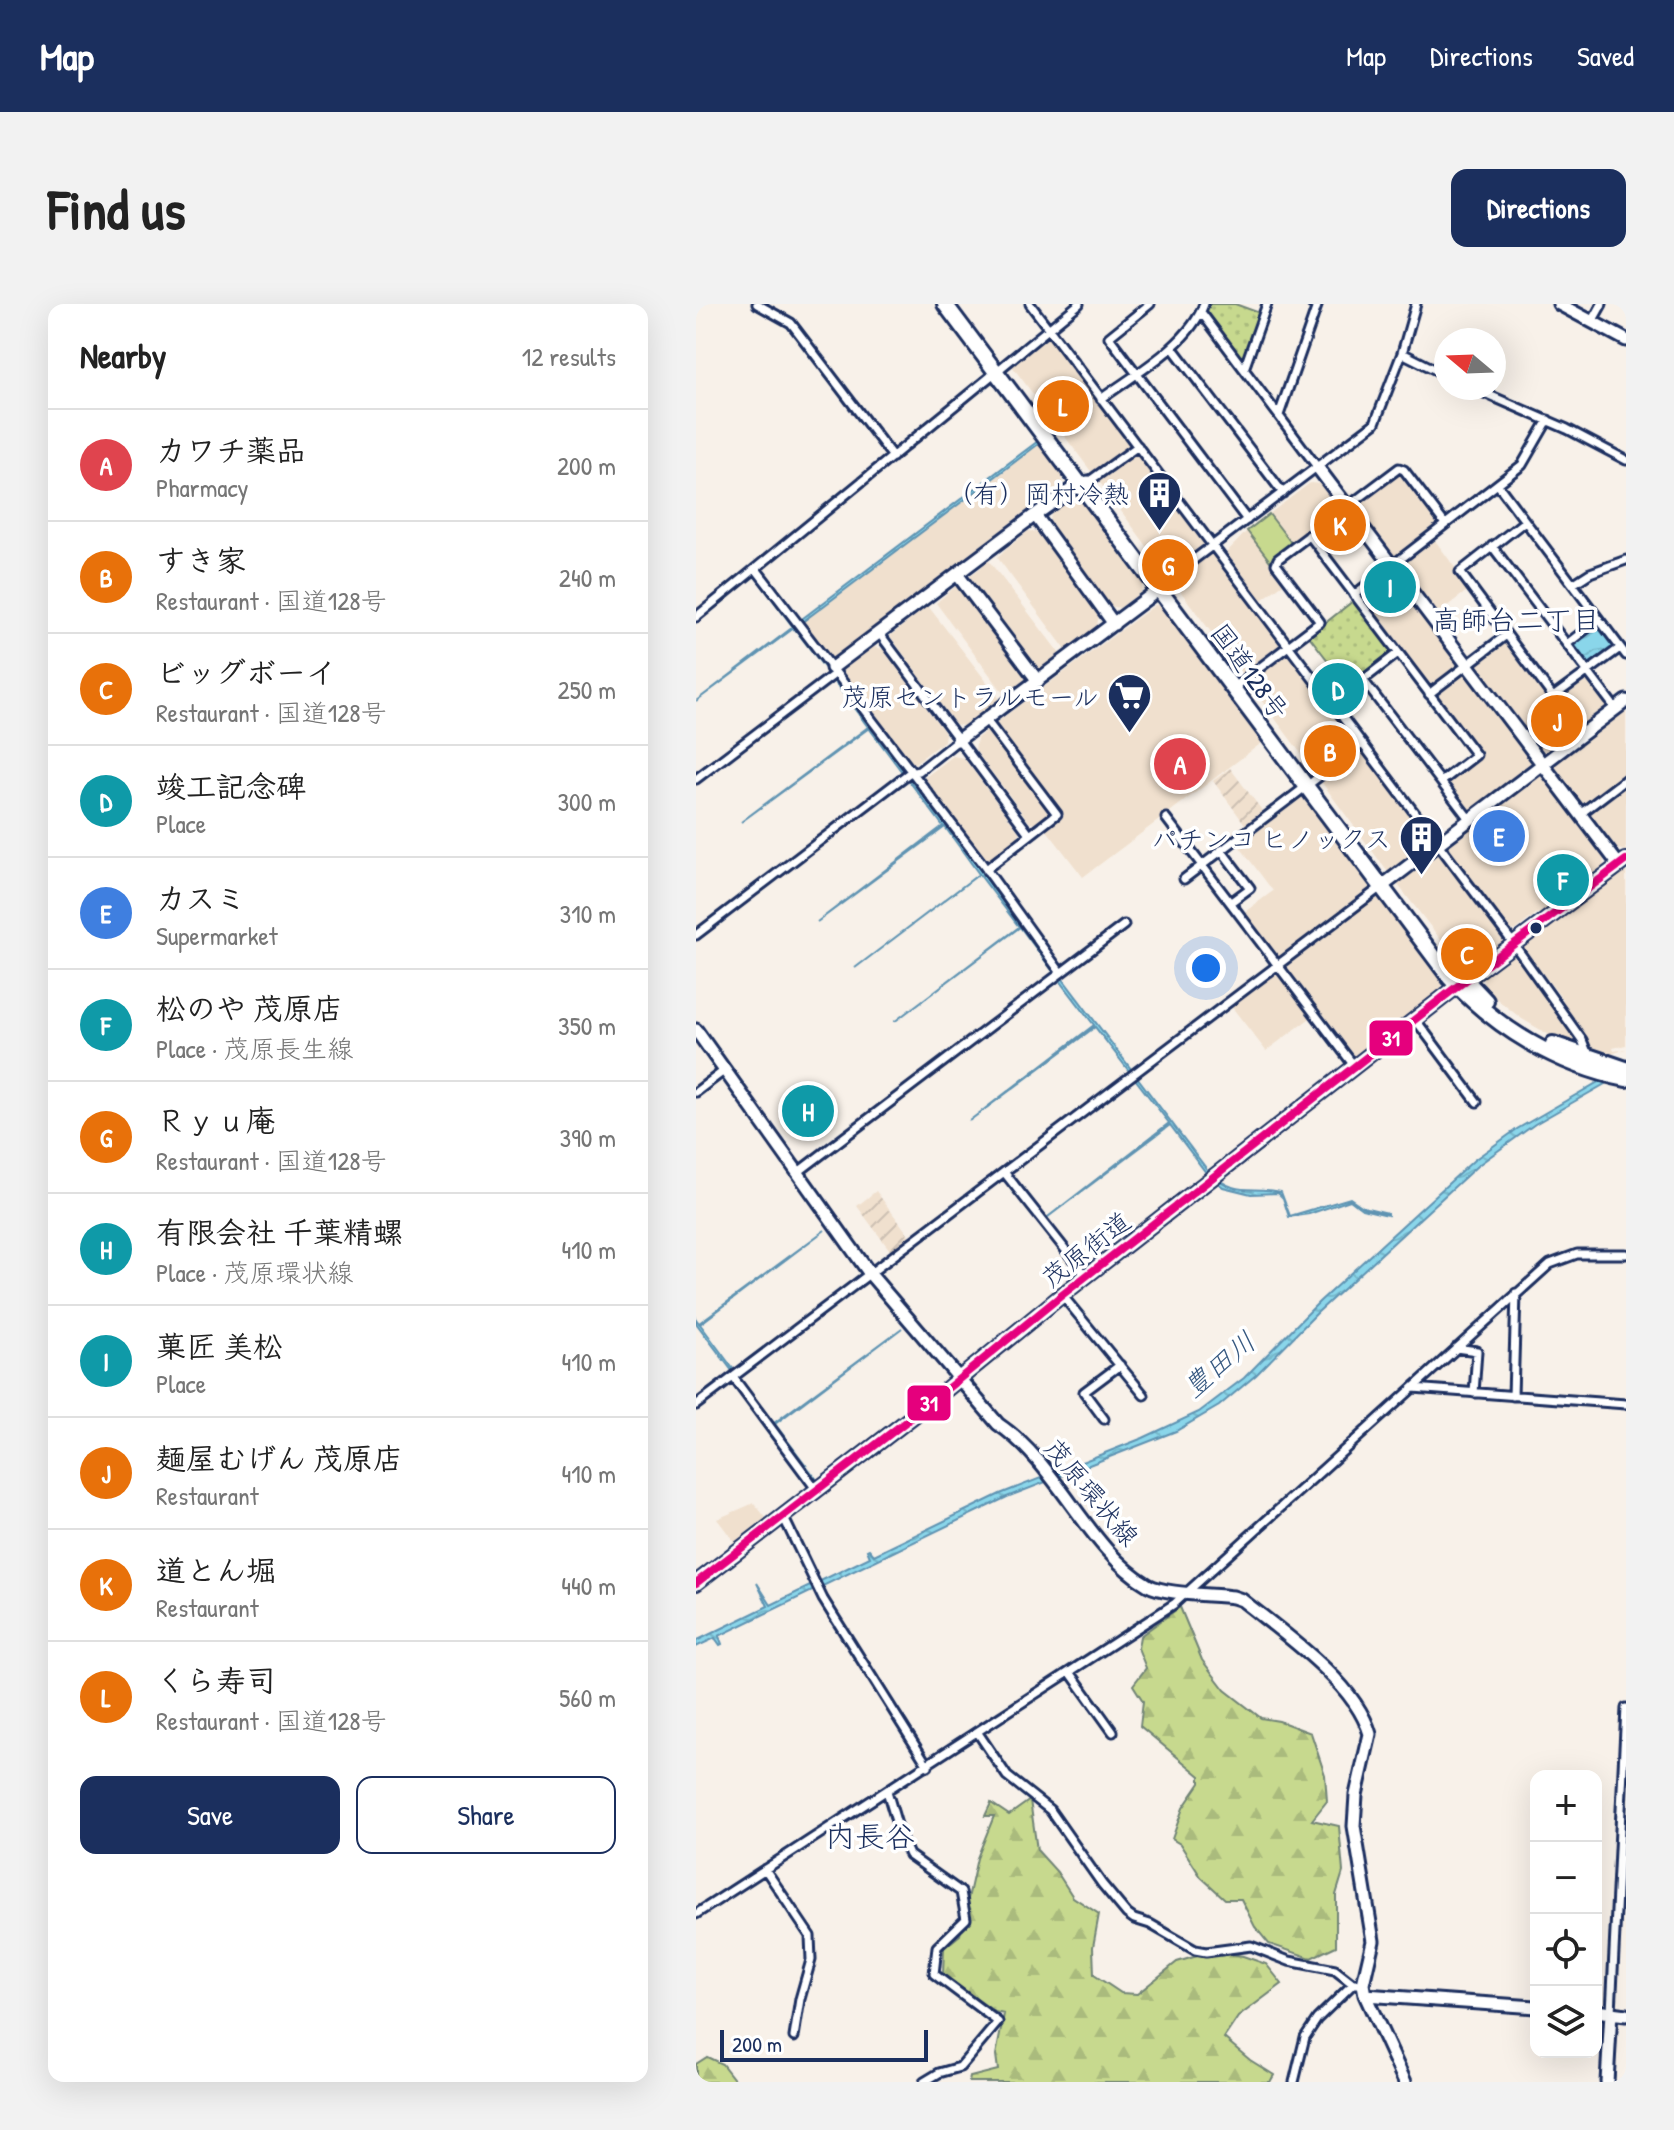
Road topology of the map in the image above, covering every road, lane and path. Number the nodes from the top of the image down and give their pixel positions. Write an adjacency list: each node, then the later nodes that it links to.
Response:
1 (757, 304): 27 (street)
2 (945, 304): 18 (highway, 国道128号)
3 (956, 304): 18 (highway, 国道128号)
4 (1030, 304): 14 (street)
5 (1079, 304): 14 (street)
6 (1150, 304): 21 (street)
7 (1267, 304): 19 (street)
8 (1312, 304): 24 (street)
9 (1416, 304): 17 (street)
10 (1559, 304): 13 (street)
11 (1602, 304): 13 (street)
12 (1203, 308): 16 (street); 19 (street)
13 (1592, 322): 15 (street)
14 (1049, 328): 18 (street); 22 (street)
15 (1626, 340)
16 (1172, 347): 21 (street); 32 (street)
17 (1402, 353): 20 (street); 29 (street)
18 (999, 369): 27 (street); 30 (highway, 国道128号)
19 (1244, 369): 24 (street)
20 (1434, 369)
21 (1136, 373): 22 (street); 35 (street)
22 (1101, 399): 26 (street)
23 (1501, 400): 25 (street)
24 (1279, 415): 29 (street)
25 (1548, 420): 28 (street); 31 (street)
26 (1138, 446): 30 (street); 39 (street)
27 (893, 457): 43 (street)
28 (1626, 460)
29 (1318, 468): 32 (street); 33 (street)
30 (1084, 483): 34 (street); 46 (highway, 国道128号)
31 (1498, 485): 36 (street); 37 (street)
32 (1283, 493): 35 (street)
33 (1347, 505): 37 (street); 38 (street); 42 (street)
34 (1035, 515): 44 (street); 50 (street)
35 (1247, 520): 39 (street)
36 (1525, 521): 40 (street); 45 (street)
37 (1445, 524): 42 (street)
38 (1309, 535): 47 (street); 54 (street)
39 (1213, 545): 46 (street); 54 (street)
40 (1492, 546): 52 (street); 53 (street)
41 (1626, 560): 45 (street)
42 (1392, 565): 47 (street); 57 (street)
43 (756, 569): 48 (street); 58 (street)
44 (957, 574): 51 (street); 61 (street)
45 (1573, 584): 49 (street)
46 (1162, 585): 50 (street); 62 (highway, 国道128号)
47 (1354, 595): 56 (street)
48 (696, 617)
49 (1599, 619): 53 (street); 55 (street)
50 (1114, 624): 61 (street)
51 (879, 633): 58 (street); 67 (street)
52 (1505, 636): 57 (street); 59 (street)
53 (1567, 644): 59 (street)
54 (1288, 646): 62 (street); 64 (street)
55 (1623, 652): 59 (street)
56 (1398, 653): 60 (street); 63 (street)
57 (1468, 665): 63 (street); 69 (street)
58 (834, 670): 70 (street); 71 (street)
59 (1587, 671): 65 (street)
60 (1363, 680): 64 (street); 73 (street)
61 (1038, 681): 66 (street)
62 (1236, 686): 74 (highway, 国道128号)
63 (1429, 694): 73 (street)
64 (1332, 704): 68 (street)
65 (1621, 705): 69 (street)
66 (986, 720): 67 (street); 78 (street)
67 (958, 740): 70 (street); 78 (street)
68 (1362, 744): 74 (street); 79 (street)
69 (1543, 764): 75 (street); 77 (street)
70 (913, 773): 83 (street); 88 (street)
71 (696, 779)
72 (1626, 779): 75 (street)
73 (1441, 782): 77 (street)
74 (1309, 784): 80 (street); 85 (highway, 国道128号)
75 (1580, 814): 81 (street)
76 (1166, 818): 82 (street)
77 (1470, 820): 79 (street)
78 (1030, 835): 83 (street)
79 (1438, 844): 85 (street); 89 (street)
80 (1221, 850): 82 (street); 86 (street)
81 (1623, 863): 89 (main road, 茂原街道)
82 (1202, 865): 84 (street); 86 (street)
83 (987, 871): 91 (street)
84 (1184, 879)
85 (1384, 884): 90 (street); 92 (highway, 国道128号)
86 (1231, 902): 90 (street)
87 (1124, 925): 91 (street)
88 (696, 935)
89 (1515, 945): 92 (main road, 茂原街道); 95 (street)
90 (1278, 966): 96 (street); 102 (street)
91 (1061, 973): 103 (street)
92 (1461, 984): 93 (main road, 茂原街道); 95 (highway, 国道128号)
93 (1415, 1019): 96 (main road, 茂原街道); 101 (street)
94 (696, 1030): 98 (street, 茂原環状線)
95 (1589, 1064): 97 (highway, 国道128号); 99 (highway, 国道128号)
96 (1355, 1067): 106 (main road, 茂原街道)
97 (1626, 1069)
98 (725, 1070): 100 (street); 103 (street, 茂原環状線)
99 (1626, 1079)
100 (696, 1092)
101 (1477, 1102)
102 (1004, 1172): 105 (street); 106 (street)
103 (797, 1173): 105 (street, 茂原環状線)
104 (1626, 1254): 107 (street)
105 (870, 1274): 111 (street); 112 (street, 茂原環状線)
106 (1087, 1277): 108 (main road, 茂原街道)
107 (1516, 1293): 109 (street); 116 (street)
108 (1062, 1295): 110 (street); 112 (main road, 茂原街道)
109 (1456, 1348): 113 (street); 114 (street)
110 (1120, 1365): 115 (street); 119 (street)
111 (733, 1377): 118 (street); 120 (street)
112 (959, 1378): 120 (main road, 茂原街道); 123 (street, 茂原環状線)
113 (1412, 1388): 114 (street); 123 (street)
114 (1474, 1393): 116 (street)
115 (1144, 1395)
116 (1513, 1396): 117 (street)
117 (1626, 1404)
118 (696, 1405)
119 (1104, 1419)
120 (816, 1489): 121 (main road, 茂原街道)
121 (783, 1516): 122 (main road, 茂原街道); 128 (street)
122 (696, 1583)
123 (1189, 1592): 124 (street); 133 (street, 茂原環状線)
124 (1070, 1672): 126 (street); 127 (street)
125 (1626, 1708): 130 (street)
126 (1113, 1732)
127 (978, 1733): 128 (street); 133 (street)
128 (928, 1766): 129 (street)
129 (887, 1791): 131 (street); 139 (street)
130 (1622, 1862): 136 (street)
131 (765, 1869): 132 (street); 138 (street)
132 (696, 1914)
133 (1360, 1988): 134 (street); 140 (street); 141 (street)
134 (1530, 2006)
135 (1602, 2011): 136 (street)
136 (1611, 2012): 137 (street); 142 (street)
137 (1626, 2015)
138 (794, 2037)
139 (924, 2082)
140 (1294, 2082)
141 (1405, 2082)
142 (1607, 2082)

